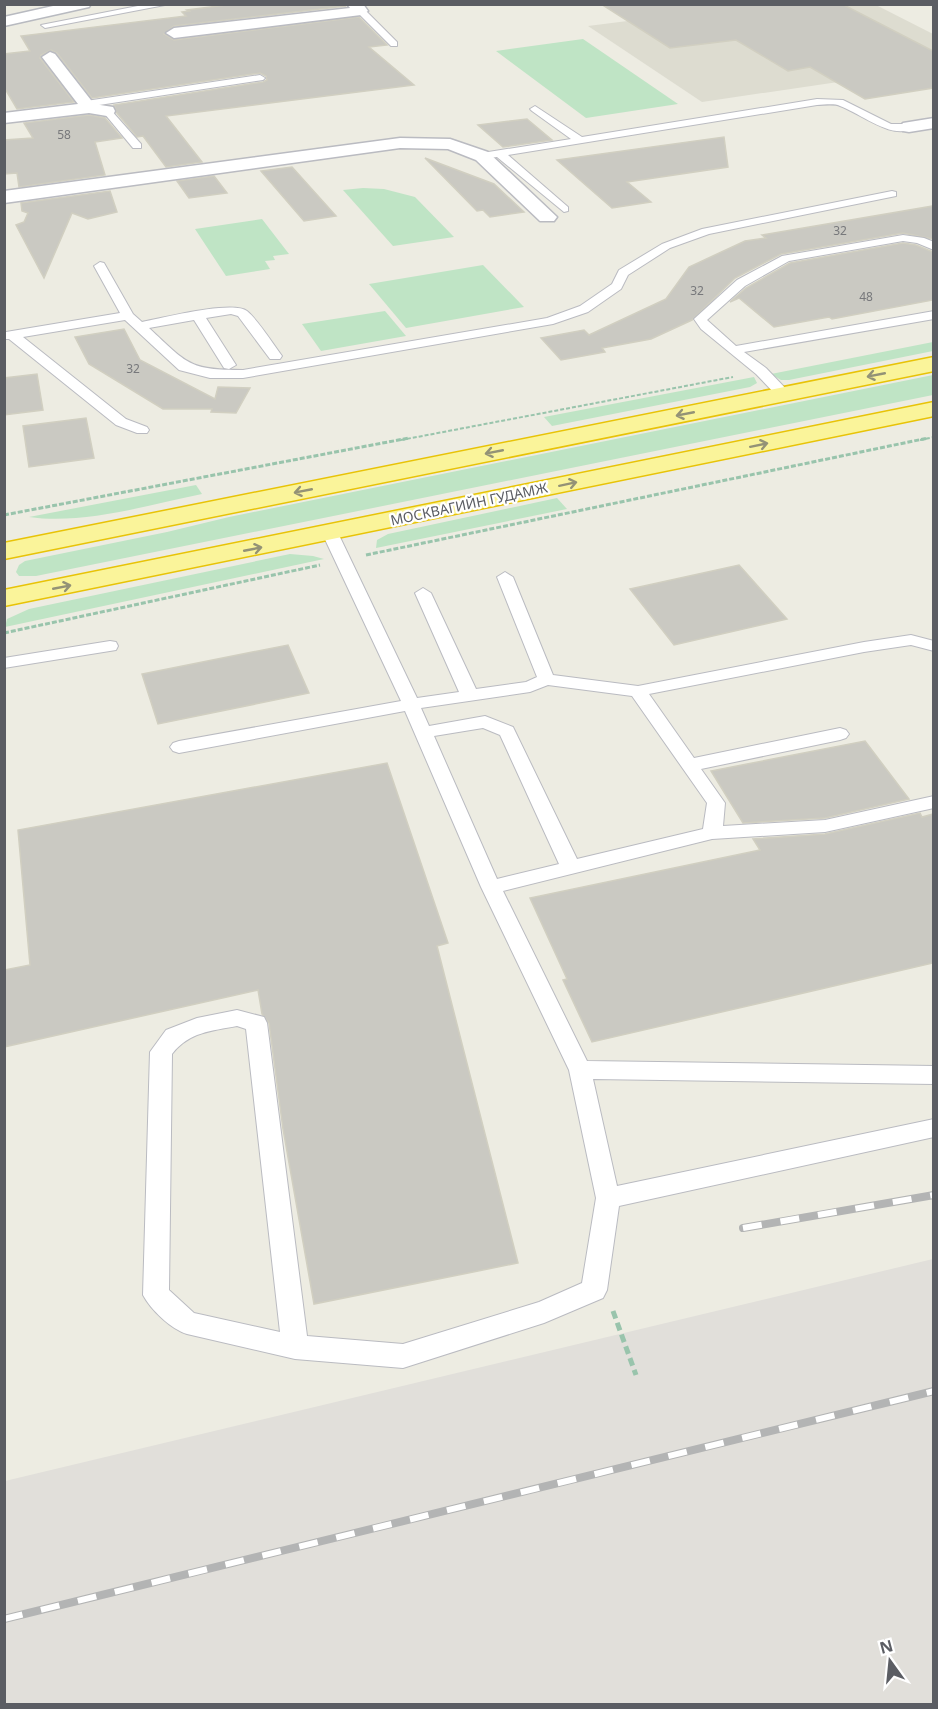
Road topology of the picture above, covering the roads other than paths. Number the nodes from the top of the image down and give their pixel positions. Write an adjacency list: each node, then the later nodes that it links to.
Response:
1 (53, 4): 5 (street)
2 (84, 4): 6 (street)
3 (166, 4): 7 (lane)
4 (358, 8): 8 (street); 9 (lane)
5 (4, 15)
6 (4, 22)
7 (45, 25)
8 (174, 33)
9 (394, 44)
10 (50, 57): 12 (street)
11 (260, 78): 12 (lane)
12 (87, 106): 14 (street); 15 (street)
13 (535, 109): 18 (lane)
14 (107, 111): 19 (lane)
15 (4, 118)
16 (933, 123): 17 (street)
17 (909, 127): 18 (lane)
18 (580, 140): 20 (lane)
19 (137, 146)
20 (490, 155): 22 (street); 23 (lane); 24 (street)
21 (892, 194): 30 (lane)
22 (4, 197)
23 (564, 209)
24 (547, 217)
25 (933, 247): 32 (lane)
26 (100, 266): 29 (lane)
27 (197, 314): 30 (lane); 33 (lane); 34 (lane)
28 (933, 315): 32 (lane)
29 (128, 316): 30 (lane); 31 (lane)
30 (138, 326)
31 (8, 335): 38 (lane)
32 (733, 350): 36 (lane)
33 (275, 356)
34 (229, 364)
35 (933, 364): 36 (highway, one-way to 36)
36 (783, 394): 40 (highway, one-way to 40)
37 (933, 409): 39 (highway, МОСКВАГИЙН ГУДАМЖ, one-way to 37)
38 (142, 430)
39 (330, 533): 43 (highway, МОСКВАГИЙН ГУДАМЖ, one-way to 39); 50 (lane)
40 (4, 551)
41 (505, 577): 47 (lane)
42 (423, 593): 49 (lane)
43 (4, 598)
44 (110, 646): 46 (lane)
45 (933, 646): 48 (lane)
46 (4, 663)
47 (546, 679): 48 (lane); 49 (lane)
48 (638, 691): 54 (lane)
49 (470, 696): 50 (lane)
50 (411, 704): 51 (lane); 53 (lane)
51 (424, 732): 57 (lane); 58 (lane)
52 (840, 734): 54 (lane)
53 (179, 747)
54 (690, 765): 56 (lane)
55 (933, 802): 56 (lane)
56 (712, 833): 57 (lane)
57 (571, 867): 58 (lane)
58 (491, 888): 59 (lane)
59 (580, 1070): 60 (lane); 62 (lane)
60 (933, 1075)
61 (933, 1128): 62 (lane)
62 (608, 1198): 63 (lane)
63 (295, 1347): 63 (lane)

